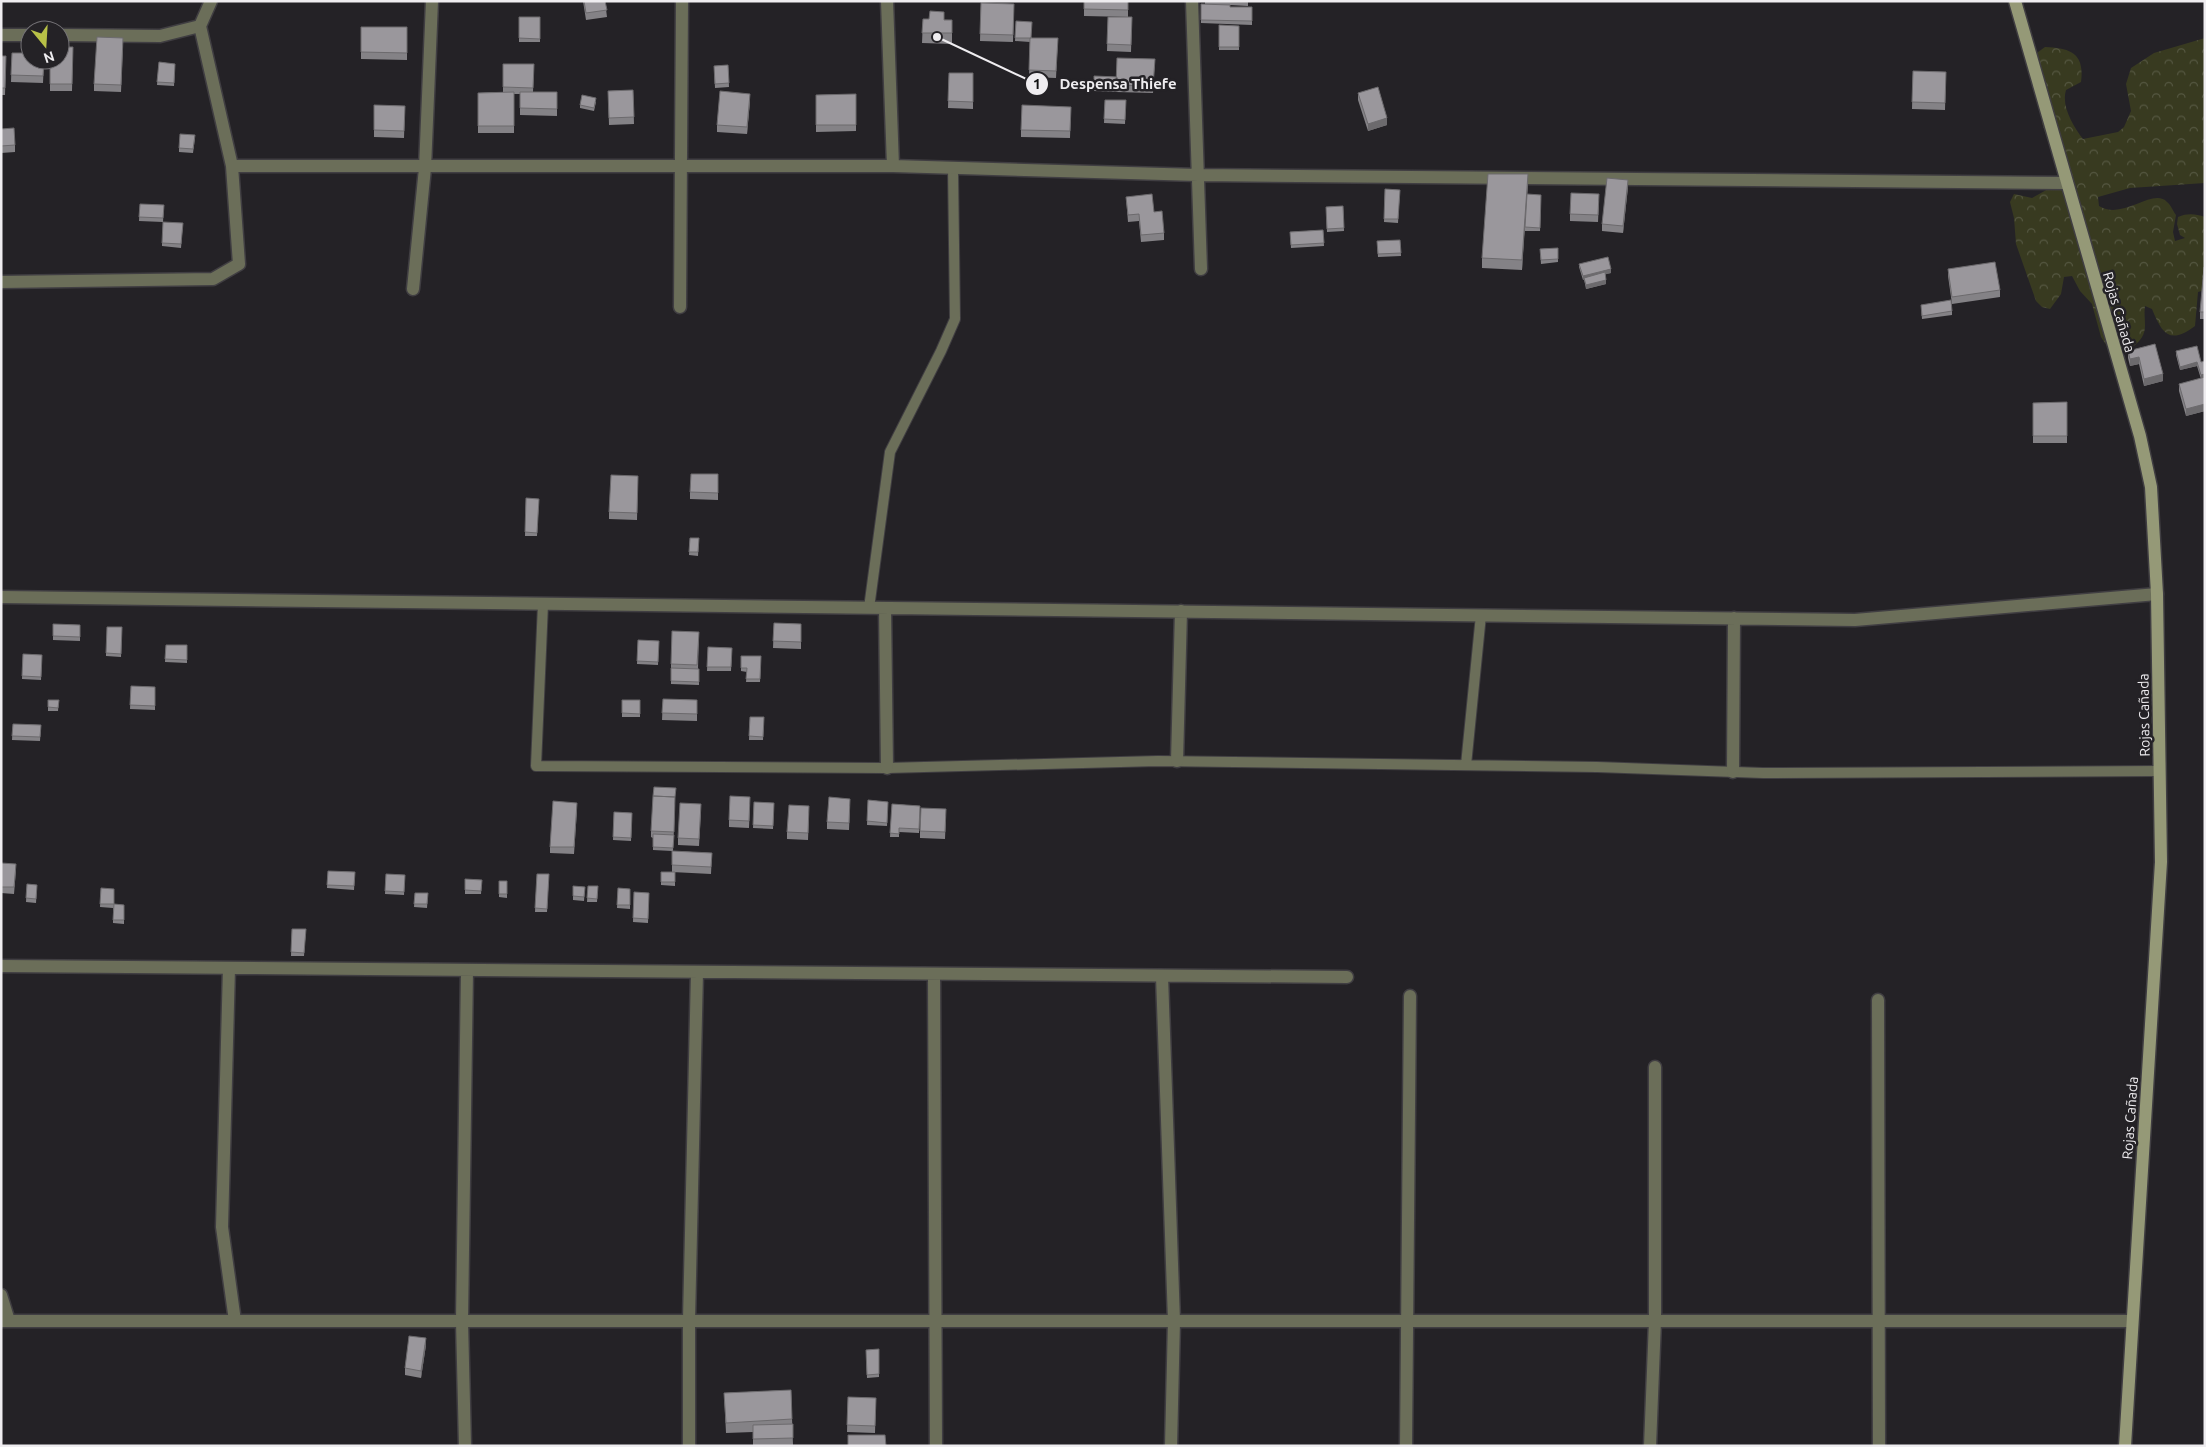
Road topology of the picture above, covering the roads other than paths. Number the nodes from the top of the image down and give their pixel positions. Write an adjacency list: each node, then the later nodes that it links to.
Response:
1 (211, 1): 7 (street)
2 (432, 1): 14 (street)
3 (682, 1): 13 (street)
4 (887, 1): 12 (street)
5 (1192, 1): 16 (street)
6 (2015, 1): 17 (main road, Rojas Cañada)
7 (200, 26): 10 (street); 11 (street)
8 (1, 35): 9 (street)
9 (20, 35)
10 (70, 35)
11 (232, 166): 14 (street); 19 (street)
12 (893, 166): 13 (street); 15 (street)
13 (681, 167): 14 (street); 21 (street)
14 (425, 168): 20 (street)
15 (953, 168): 16 (street); 25 (lane)
16 (1198, 175): 17 (street); 18 (street)
17 (2067, 183): 22 (main road, Rojas Cañada)
18 (1201, 270)
19 (1, 282)
20 (413, 289)
21 (680, 307)
22 (2157, 594): 29 (street); 33 (main road, Rojas Cañada)
23 (1, 597): 24 (street)
24 (543, 604): 25 (street); 32 (lane)
25 (869, 608): 26 (street)
26 (885, 608): 27 (street); 32 (street)
27 (1181, 612): 28 (street); 30 (street)
28 (1481, 615): 29 (street); 31 (lane)
29 (1734, 618): 34 (street)
30 (1177, 761): 31 (lane); 32 (lane)
31 (1466, 765): 34 (lane)
32 (887, 768)
33 (2160, 771): 34 (lane); 55 (main road, Rojas Cañada)
34 (1733, 772)
35 (1, 966): 36 (street)
36 (229, 968): 37 (street); 48 (street)
37 (467, 970): 38 (street); 49 (street)
38 (697, 972): 39 (street); 46 (street)
39 (934, 974): 40 (street); 50 (street)
40 (1162, 976): 41 (street); 51 (street)
41 (1348, 977)
42 (1410, 996): 52 (street)
43 (1878, 1000): 54 (street)
44 (1654, 1067): 53 (street)
45 (1, 1295): 47 (street)
46 (689, 1320): 49 (street); 50 (street); 57 (street)
47 (5, 1321): 48 (street)
48 (236, 1321): 49 (street)
49 (462, 1321): 56 (street)
50 (935, 1321): 51 (street); 58 (street)
51 (1174, 1321): 52 (street); 59 (street)
52 (1407, 1321): 53 (street); 60 (street)
53 (1655, 1321): 54 (street); 61 (street)
54 (1880, 1321): 55 (street); 62 (street)
55 (2132, 1321): 63 (main road, Rojas Cañada)
56 (465, 1446)
57 (689, 1446)
58 (936, 1446)
59 (1171, 1446)
60 (1406, 1446)
61 (1650, 1446)
62 (1879, 1446)
63 (2125, 1446)

